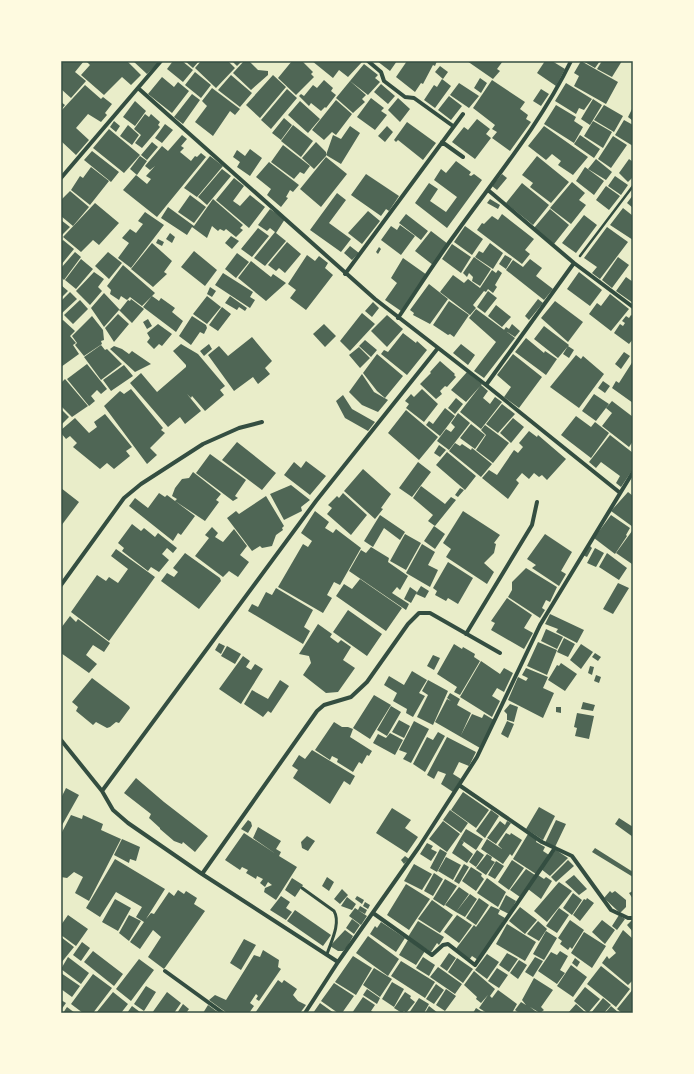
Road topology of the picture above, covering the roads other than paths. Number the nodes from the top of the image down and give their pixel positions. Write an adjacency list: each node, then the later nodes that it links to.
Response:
1 (161, 61): 4 (street)
2 (368, 61): 6 (street)
3 (571, 61): 10 (street)
4 (138, 88): 9 (street); 12 (street)
5 (463, 114): 6 (street)
6 (453, 126): 7 (street)
7 (442, 142): 8 (street); 12 (street)
8 (462, 158)
9 (61, 178)
10 (488, 190): 11 (street); 14 (street)
11 (574, 263): 13 (street); 16 (street)
12 (345, 274): 14 (street)
13 (633, 307)
14 (398, 318): 15 (street)
15 (438, 348): 16 (street); 26 (street)
16 (486, 385): 19 (street)
17 (262, 422): 21 (street)
18 (633, 472): 19 (street)
19 (619, 492): 25 (street)
20 (536, 502): 22 (street)
21 (61, 585)
22 (466, 634): 23 (street); 28 (street)
23 (500, 653)
24 (61, 740): 26 (street)
25 (460, 785): 27 (street); 30 (street)
26 (102, 791): 28 (street)
27 (556, 848): 30 (street); 31 (street)
28 (202, 874): 32 (street)
29 (302, 888): 32 (lane)
30 (373, 913): 33 (street)
31 (633, 918)
32 (327, 954): 33 (street)
33 (338, 962): 36 (street)
34 (165, 971): 35 (street)
35 (223, 1013)
36 (305, 1013)

